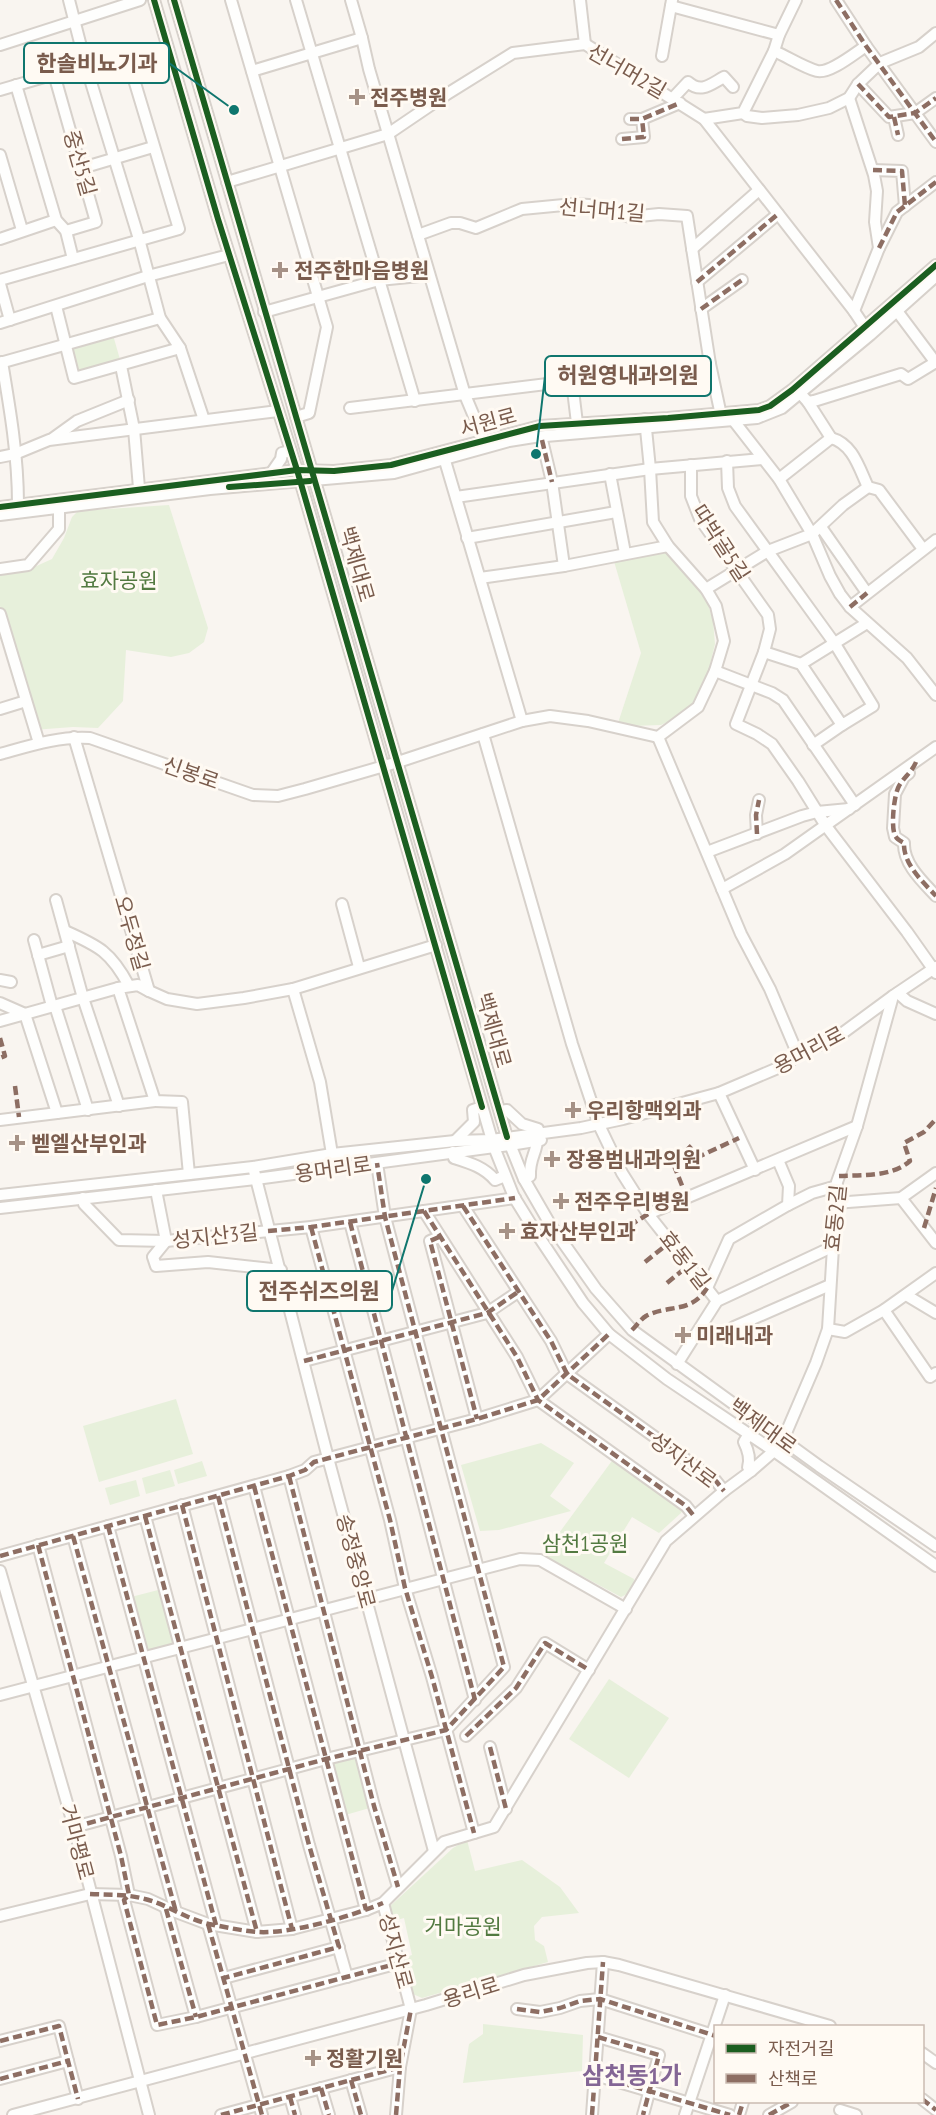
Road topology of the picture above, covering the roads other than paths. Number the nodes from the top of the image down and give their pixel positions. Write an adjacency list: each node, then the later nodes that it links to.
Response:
1 (69, 0): 12 (street, 중산5길)
2 (140, 0): 12 (street)
3 (154, 0): 63 (street, 백제대로)
4 (174, 0): 50 (street, 백제대로)
5 (231, 0): 24 (street)
6 (296, 0): 20 (street)
7 (351, 0): 15 (street)
8 (580, 0): 16 (street)
9 (796, 0): 14 (street)
10 (836, 0): 18 (street)
11 (671, 3): 14 (street); 21 (street)
12 (74, 22): 17 (street); 23 (street, 중산5길)
13 (936, 33): 22 (street)
14 (779, 35): 19 (street)
15 (362, 38): 20 (street); 39 (street)
16 (585, 44): 32 (street, 선너머2길); 39 (street, 선너머2길)
17 (0, 45)
18 (866, 46): 19 (street); 22 (street)
19 (774, 51): 33 (street)
20 (312, 53): 24 (street); 44 (street)
21 (662, 56)
22 (880, 63): 26 (street); 34 (street)
23 (86, 66): 25 (street); 43 (street); 46 (street, 중산5길)
24 (252, 71): 47 (street)
25 (54, 74): 27 (street); 48 (street, 중산5길)
26 (858, 84): 30 (street); 35 (street)
27 (16, 85): 29 (street); 55 (street, 중산5길)
28 (733, 87): 32 (street)
29 (0, 90)
30 (849, 98): 33 (street); 49 (street)
31 (936, 98): 34 (street)
32 (676, 100): 37 (street); 38 (street, 선너머2길)
33 (744, 113): 38 (street)
34 (915, 113): 35 (street); 42 (street)
35 (894, 117): 40 (street)
36 (630, 119): 37 (street)
37 (642, 119): 41 (street)
38 (704, 119): 52 (street, 선너머2길)
39 (388, 134): 44 (street, 선너머2길); 58 (street)
40 (898, 135)
41 (622, 139)
42 (936, 141)
43 (153, 147): 46 (street); 60 (street)
44 (340, 148): 47 (street, 선너머2길); 69 (street)
45 (0, 154): 56 (street)
46 (114, 159): 48 (street); 60 (street, 중산5길)
47 (281, 167): 50 (street, 선너머2길); 73 (street)
48 (82, 168): 57 (street, 중산5길)
49 (873, 170): 53 (street); 61 (street)
50 (227, 182): 78 (street, 백제대로)
51 (936, 182): 53 (street)
52 (759, 190): 54 (street, 선너머2길); 62 (street)
53 (904, 206): 61 (street)
54 (778, 214): 72 (street); 76 (street, 선너머2길)
55 (56, 220): 56 (street); 57 (street)
56 (22, 230): 59 (street)
57 (66, 231): 64 (street)
58 (418, 235): 62 (street, 선너머1길); 66 (street)
59 (0, 239)
60 (139, 239): 64 (street); 67 (street, 중산5길)
61 (879, 248): 76 (street)
62 (692, 249): 72 (street, 선너머1길)
63 (230, 255): 67 (street); 94 (street, 백제대로)
64 (73, 258): 71 (street)
65 (936, 265): 81 (street, 서원로)
66 (429, 274): 69 (street); 89 (street)
67 (148, 276): 74 (street); 79 (street, 중산5길)
68 (936, 276): 77 (street, 서원로)
69 (379, 280): 73 (street); 92 (street)
70 (742, 280): 75 (street)
71 (0, 282): 80 (street)
72 (697, 282): 75 (street, 선너머1길)
73 (319, 296): 78 (street); 95 (street)
74 (56, 306): 80 (street); 82 (street)
75 (701, 309): 86 (street, 선너머1길)
76 (854, 311): 81 (street, 선너머2길)
77 (897, 311): 81 (street, 서원로); 85 (street)
78 (264, 312): 95 (street, 백제대로)
79 (160, 318): 82 (street); 83 (street, 중산5길)
80 (5, 322)
81 (867, 331): 90 (street, 서원로); 96 (street, 서원로)
82 (66, 344): 84 (street); 87 (street)
83 (180, 348): 87 (street); 97 (street, 중산5길)
84 (1, 362): 106 (street)
85 (936, 362): 90 (street)
86 (710, 364): 88 (street, 서원로); 96 (street, 선너머1길)
87 (121, 366): 91 (street)
88 (572, 382): 89 (street, 서원로); 98 (street)
89 (465, 395): 92 (street, 서원로); 104 (street)
90 (804, 398): 96 (street, 서원로); 101 (street)
91 (129, 400): 100 (street); 102 (street)
92 (415, 401): 93 (street, 서원로)
93 (350, 408)
94 (278, 411): 97 (street); 105 (street, 백제대로)
95 (296, 417): 116 (street, 백제대로)
96 (726, 417): 99 (street, 서원로); 109 (street)
97 (204, 420): 100 (street)
98 (577, 423): 99 (street, 서원로); 104 (street, 서원로)
99 (646, 424): 104 (street, 서원로); 112 (street)
100 (134, 429): 102 (street); 121 (street)
101 (831, 438): 117 (street); 120 (street)
102 (49, 440): 106 (street)
103 (542, 440): 119 (street)
104 (485, 443): 107 (street, 서원로)
105 (291, 451): 113 (street, 백제대로); 114 (street)
106 (15, 454): 108 (street); 123 (street)
107 (443, 455): 116 (street, 서원로); 122 (street)
108 (0, 457)
109 (762, 459): 110 (street); 117 (street)
110 (727, 461): 111 (street); 134 (street)
111 (691, 465): 112 (street); 138 (street, 따박골5길)
112 (650, 468): 115 (street); 132 (street)
113 (297, 470): 114 (street, 서원로); 116 (street, 서원로); 118 (street, 백제대로)
114 (272, 472): 121 (street, 서원로)
115 (610, 474): 119 (street); 126 (street)
116 (314, 476): 118 (street, 서원로); 162 (street, 백제대로)
117 (779, 479): 129 (street)
118 (300, 481): 124 (street, 서원로); 164 (street, 백제대로)
119 (552, 482): 122 (street); 128 (street)
120 (867, 487): 129 (street); 133 (street)
121 (139, 488): 124 (street, 서원로)
122 (456, 497): 130 (street)
123 (18, 504): 124 (street, 서원로); 125 (street, 서원로)
124 (59, 504): 127 (street, 서원로); 137 (street)
125 (0, 507)
126 (616, 512): 128 (street); 135 (street)
127 (0, 515)
128 (558, 522): 130 (street); 136 (street)
129 (817, 531): 134 (street); 141 (street); 142 (street)
130 (467, 538): 139 (street)
131 (936, 540): 133 (street)
132 (668, 546): 135 (street); 140 (street)
133 (923, 549): 141 (street)
134 (768, 551): 138 (street); 145 (street)
135 (624, 553): 136 (street)
136 (564, 566): 139 (street)
137 (0, 569)
138 (738, 571): 140 (street); 146 (street, 따박골5길)
139 (480, 578): 153 (street)
140 (706, 589): 148 (street)
141 (867, 593): 142 (street)
142 (850, 607): 144 (street)
143 (0, 614): 151 (street)
144 (867, 622): 145 (street); 150 (street)
145 (835, 644): 147 (street); 154 (street)
146 (764, 652): 147 (street); 149 (street, 따박골5길)
147 (801, 664): 154 (street)
148 (715, 670): 149 (street); 157 (street)
149 (750, 685): 159 (street); 167 (street, 따박골5길)
150 (936, 695)
151 (26, 701): 152 (street); 158 (street)
152 (0, 709)
153 (522, 721): 155 (street, 신봉로); 157 (street, 신봉로)
154 (842, 725): 159 (street)
155 (483, 734): 162 (street, 신봉로); 201 (street)
156 (74, 737): 158 (street, 신봉로); 164 (street, 신봉로); 184 (street, 오두정길)
157 (658, 737): 170 (street)
158 (39, 743): 161 (street, 신봉로)
159 (813, 745): 166 (street)
160 (936, 747): 163 (street)
161 (0, 754)
162 (398, 762): 164 (street, 신봉로); 198 (street, 백제대로)
163 (916, 762): 166 (street); 172 (street)
164 (381, 766): 177 (street, 백제대로)
165 (759, 800): 169 (street)
166 (854, 807): 167 (street); 168 (street)
167 (818, 812): 168 (street, 따박골5길); 169 (street)
168 (825, 826): 171 (street); 181 (street, 따박골5길)
169 (757, 834): 170 (street)
170 (707, 852): 171 (street)
171 (722, 889): 192 (street)
172 (936, 896)
173 (56, 900): 175 (street)
174 (342, 904): 180 (street)
175 (65, 932): 178 (street); 182 (street)
176 (34, 940): 179 (street)
177 (435, 945): 180 (street); 196 (street, 백제대로)
178 (69, 946): 179 (street); 186 (street)
179 (38, 955): 188 (street)
180 (359, 967): 183 (street)
181 (935, 970): 185 (street, 용머리로)
182 (123, 987): 184 (street, 오두정길); 186 (street); 194 (street, 오두정길)
183 (293, 989): 184 (street); 207 (street, 용머리로)
184 (149, 991)
185 (896, 994): 190 (street); 192 (street, 용머리로); 202 (street, 효동2길)
186 (83, 998): 188 (street); 195 (street)
187 (0, 1003): 189 (street)
188 (52, 1006): 189 (street); 197 (street)
189 (25, 1014): 191 (street); 199 (street)
190 (936, 1014)
191 (0, 1021)
192 (798, 1055): 193 (street, 용머리로)
193 (719, 1093): 201 (street, 용머리로); 211 (street)
194 (155, 1101): 195 (street); 213 (street)
195 (119, 1106): 197 (street)
196 (482, 1107): 205 (street, 백제대로); 206 (street)
197 (88, 1110): 199 (street)
198 (500, 1111): 203 (street); 204 (street, 백제대로)
199 (57, 1113): 200 (street)
200 (0, 1120)
201 (599, 1125): 203 (street, 용머리로); 228 (street, 효동1길)
202 (857, 1126): 208 (street); 217 (street, 효동2길)
203 (538, 1137): 204 (street, 용머리로); 216 (street)
204 (508, 1141): 205 (street, 용머리로); 216 (street, 백제대로)
205 (492, 1143): 206 (street, 용머리로); 214 (street, 백제대로)
206 (454, 1147): 207 (street, 용머리로); 209 (street, 용머리로); 214 (street)
207 (332, 1154): 210 (street, 용머리로)
208 (778, 1160): 211 (street); 224 (street)
209 (376, 1163): 215 (street, 용머리로); 229 (street)
210 (253, 1167): 213 (street, 용머리로); 215 (street, 송정중앙로)
211 (755, 1170): 228 (street)
212 (936, 1173): 222 (street)
213 (189, 1174): 219 (street, 용머리로)
214 (505, 1176): 221 (street, 백제대로)
215 (256, 1179): 218 (street, 용머리로); 232 (street, 송정중앙로)
216 (524, 1179): 255 (street, 백제대로)
217 (837, 1186): 223 (street, 효동2길); 224 (street)
218 (156, 1190): 220 (street, 용머리로); 234 (street)
219 (0, 1195)
220 (83, 1198): 226 (street, 용머리로); 234 (street, 성지산3길)
221 (515, 1198): 225 (street, 성지산3길); 251 (street, 백제대로)
222 (901, 1198): 223 (street); 235 (street)
223 (835, 1203): 236 (street, 효동2길)
224 (788, 1205): 240 (street)
225 (464, 1206): 227 (street, 성지산3길); 241 (street)
226 (0, 1208)
227 (424, 1211): 229 (street, 성지산3길); 233 (street)
228 (648, 1214): 240 (street, 효동1길)
229 (385, 1217): 230 (street, 성지산3길); 250 (street)
230 (350, 1222): 231 (street, 성지산3길); 252 (street)
231 (311, 1227): 232 (street, 성지산3길); 253 (street)
232 (268, 1230): 234 (street, 성지산3길); 237 (street, 송정중앙로)
233 (439, 1237): 245 (street); 247 (street)
234 (166, 1241): 237 (street)
235 (936, 1243)
236 (832, 1247): 239 (street, 효동2길); 243 (street)
237 (281, 1270): 254 (street, 송정중앙로)
238 (936, 1273): 242 (street)
239 (830, 1285): 248 (street); 249 (street, 효동2길)
240 (707, 1288): 243 (street, 효동1길)
241 (518, 1292): 245 (street); 257 (street)
242 (906, 1295): 244 (street); 246 (street)
243 (717, 1301): 255 (street)
244 (884, 1310): 249 (street); 256 (street)
245 (487, 1313): 247 (street); 258 (street)
246 (936, 1313)
247 (452, 1322): 250 (street); 259 (street)
248 (734, 1327)
249 (828, 1329): 263 (street, 효동2길)
250 (415, 1331): 252 (street); 260 (street)
251 (609, 1334): 257 (street); 261 (street, 백제대로)
252 (381, 1340): 253 (street); 262 (street)
253 (344, 1350): 254 (street); 264 (street)
254 (304, 1361): 266 (street, 송정중앙로)
255 (677, 1364): 263 (street, 백제대로)
256 (936, 1373)
257 (567, 1374): 258 (street); 270 (street, 성지산로)
258 (538, 1400): 259 (street); 274 (street, 성지산로)
259 (477, 1419): 260 (street)
260 (441, 1429): 262 (street); 281 (street)
261 (749, 1434): 265 (street, 백제대로); 267 (street)
262 (406, 1438): 264 (street); 283 (street)
263 (783, 1440): 265 (street, 성지산로); 278 (street, 백제대로)
264 (371, 1447): 266 (street); 284 (street)
265 (774, 1451): 267 (street, 성지산로); 280 (street, 백제대로)
266 (328, 1458): 268 (street); 285 (street, 송정중앙로)
267 (751, 1471): 270 (street, 성지산로)
268 (289, 1476): 269 (street); 287 (street)
269 (254, 1486): 271 (street); 288 (street)
270 (724, 1491): 274 (street, 성지산로)
271 (218, 1496): 272 (street); 289 (street)
272 (182, 1505): 273 (street); 290 (street)
273 (145, 1516): 275 (street); 291 (street)
274 (694, 1516): 286 (street, 성지산로)
275 (108, 1526): 276 (street); 292 (street)
276 (73, 1536): 277 (street); 293 (street)
277 (38, 1545): 279 (street); 295 (street)
278 (936, 1546)
279 (0, 1556)
280 (936, 1566)
281 (478, 1570): 283 (street); 286 (street); 298 (street)
282 (0, 1571): 296 (street, 거마평로)
283 (443, 1579): 284 (street); 298 (street)
284 (405, 1588): 285 (street); 299 (street)
285 (366, 1599): 287 (street); 301 (street, 송정중앙로)
286 (626, 1609): 294 (street, 성지산로)
287 (324, 1610): 288 (street); 303 (street)
288 (289, 1620): 289 (street); 304 (street)
289 (253, 1629): 290 (street); 305 (street)
290 (217, 1639): 291 (street); 306 (street)
291 (180, 1648): 292 (street); 307 (street)
292 (144, 1658): 293 (street); 308 (street)
293 (109, 1668): 295 (street); 309 (street)
294 (589, 1670): 300 (street); 310 (street, 성지산로)
295 (73, 1677): 296 (street); 311 (street)
296 (33, 1686): 297 (street); 312 (street, 거마평로)
297 (0, 1695)
298 (475, 1700): 299 (street)
299 (446, 1730): 301 (street); 313 (street)
300 (466, 1736)
301 (404, 1740): 303 (street); 314 (street, 송정중앙로)
302 (490, 1746): 310 (street)
303 (360, 1750): 304 (street); 315 (street)
304 (326, 1759): 305 (street); 320 (street)
305 (289, 1769): 306 (street); 322 (street)
306 (253, 1778): 307 (street); 324 (street)
307 (218, 1788): 308 (street); 325 (street)
308 (182, 1797): 309 (street); 323 (street)
309 (147, 1807): 311 (street); 319 (street)
310 (506, 1809): 313 (street, 성지산로)
311 (110, 1816): 312 (street); 317 (street)
312 (74, 1827): 316 (street, 거마평로)
313 (474, 1833): 314 (street, 성지산로)
314 (434, 1851): 315 (street, 성지산로)
315 (398, 1887): 318 (street, 성지산로)
316 (90, 1894): 317 (street); 321 (street); 348 (street, 거마평로)
317 (129, 1895): 319 (street); 336 (street)
318 (383, 1902): 320 (street); 328 (street, 성지산로)
319 (171, 1910): 323 (street); 336 (street)
320 (366, 1910): 322 (street)
321 (0, 1916)
322 (330, 1920): 324 (street); 326 (street)
323 (212, 1924): 325 (street); 329 (street)
324 (292, 1929): 325 (street)
325 (257, 1932)
326 (339, 1947): 329 (street); 330 (street)
327 (603, 1962): 331 (street, 용리로); 332 (street); 334 (street, 용리로)
328 (399, 1963): 330 (street); 334 (street, 성지산로)
329 (222, 1973): 333 (street)
330 (347, 1977): 333 (street)
331 (725, 1995): 337 (street); 338 (street, 용리로)
332 (600, 1999): 335 (street); 339 (street); 340 (street)
333 (232, 2007): 336 (street); 342 (street)
334 (411, 2009): 342 (street, 용리로); 344 (street)
335 (518, 2009)
336 (196, 2017)
337 (717, 2025)
338 (827, 2025)
339 (714, 2036): 354 (street)
340 (598, 2037): 345 (street); 350 (street)
341 (0, 2041): 343 (street)
342 (246, 2053): 348 (street, 용리로); 357 (street)
343 (68, 2061): 346 (street); 352 (street)
344 (400, 2067): 347 (street); 365 (street)
345 (595, 2075): 350 (street); 366 (street)
346 (0, 2079)
347 (351, 2080): 349 (street); 364 (street)
348 (140, 2082): 352 (street, 용리로); 360 (street, 거마평로)
349 (321, 2088): 351 (street); 363 (street)
350 (648, 2090): 354 (street); 367 (street)
351 (290, 2097): 357 (street); 362 (street)
352 (78, 2098): 359 (street, 용리로)
353 (924, 2101): 358 (street)
354 (689, 2102): 368 (street); 369 (street)
355 (790, 2103): 370 (street)
356 (840, 2109): 371 (street)
357 (261, 2110): 361 (street)
358 (936, 2110)
359 (13, 2115)
360 (149, 2115)
361 (221, 2115)
362 (295, 2115)
363 (329, 2115)
364 (361, 2115)
365 (396, 2115)
366 (592, 2115)
367 (643, 2115)
368 (685, 2115)
369 (730, 2115)
370 (769, 2115)
371 (856, 2115)

